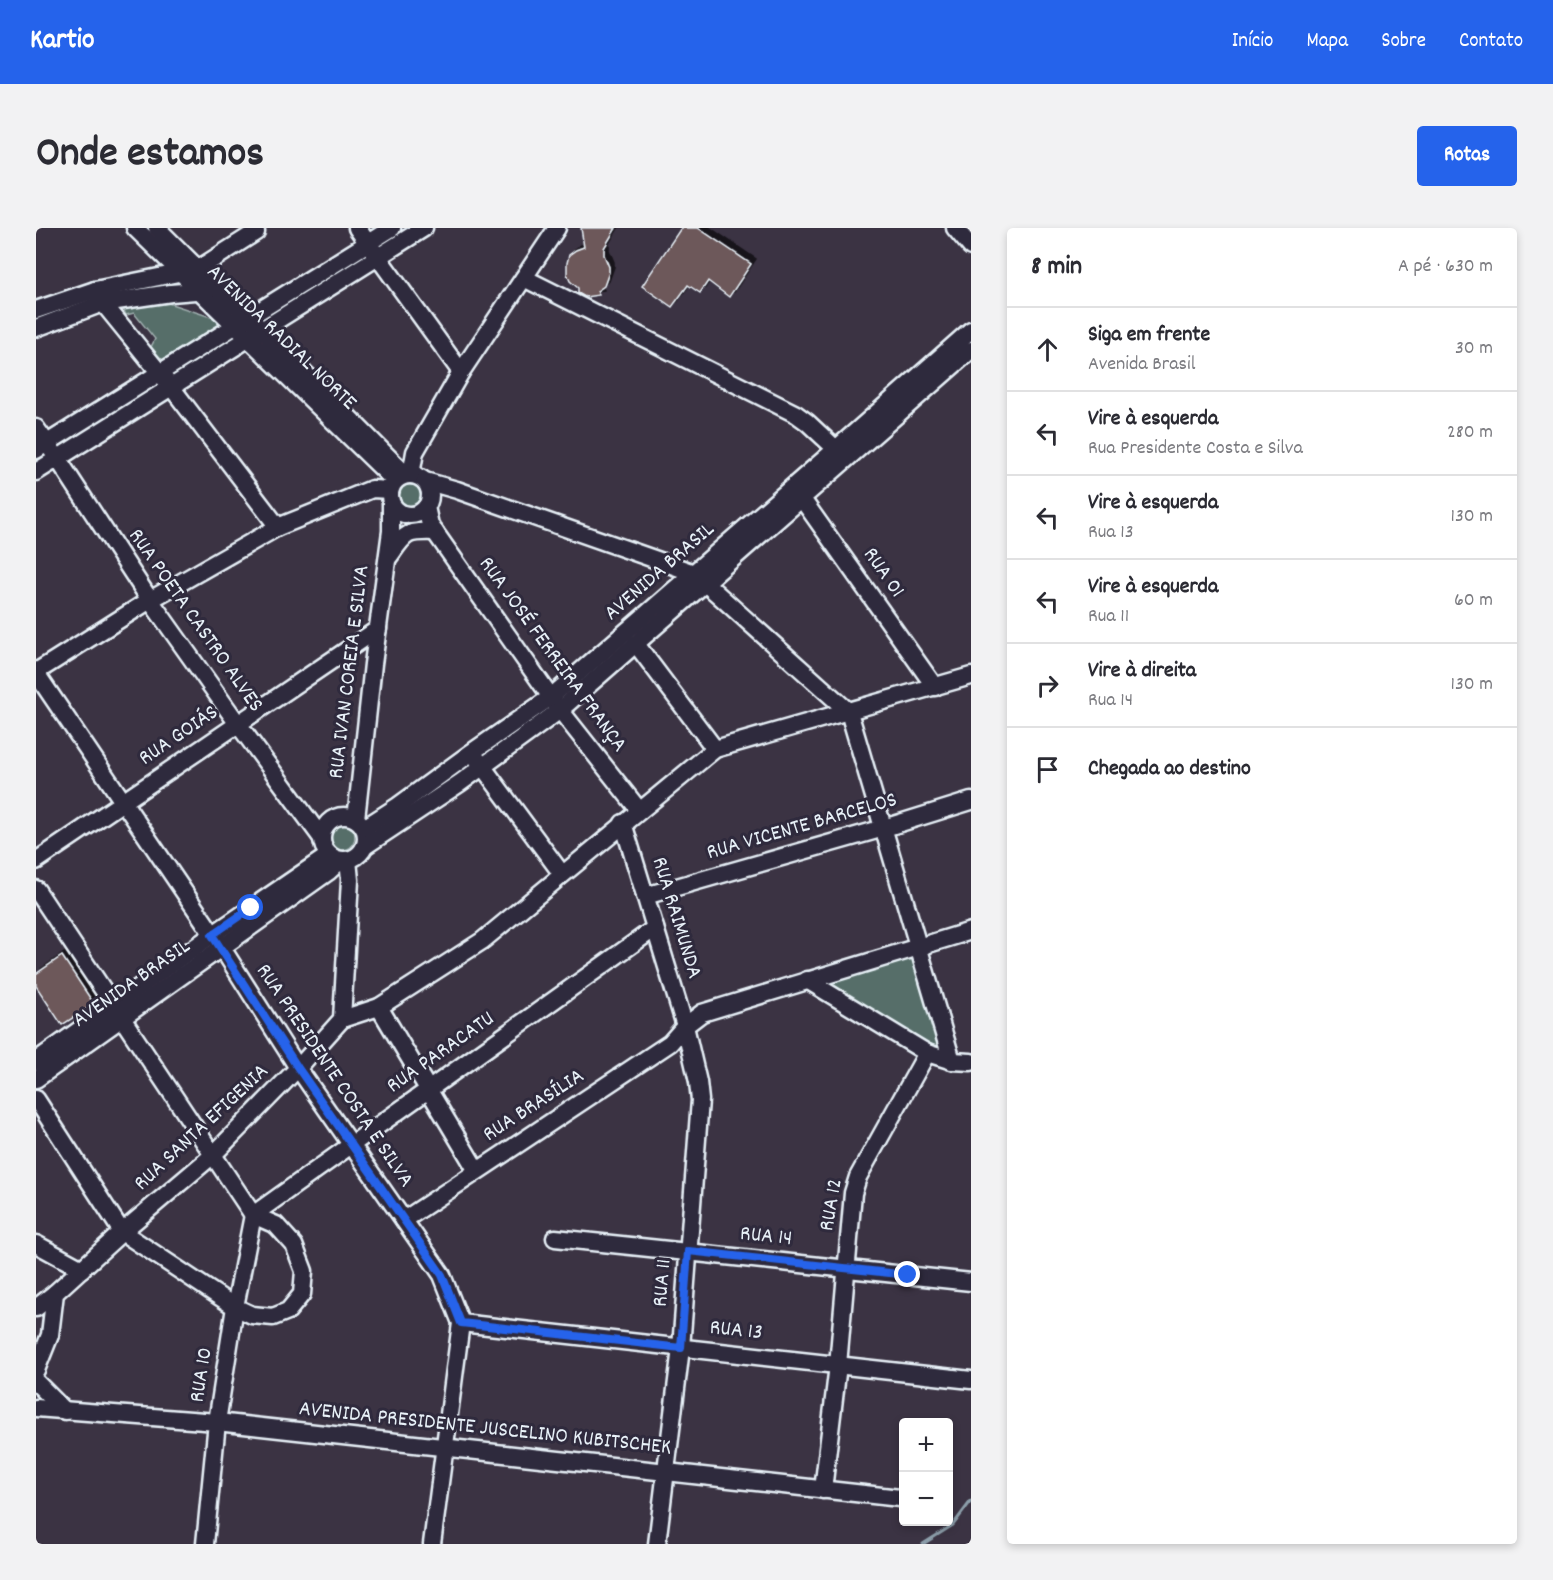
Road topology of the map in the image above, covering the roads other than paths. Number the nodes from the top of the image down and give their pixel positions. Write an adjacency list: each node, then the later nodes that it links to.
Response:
1 (135, 228): 12 (street, AVENIDA RADIAL NORTE)
2 (156, 228): 12 (street, AVENIDA RADIAL NORTE)
3 (254, 228): 12 (street)
4 (357, 228): 9 (street)
5 (392, 228): 9 (street)
6 (424, 228): 11 (street)
7 (557, 228): 13 (street)
8 (955, 228): 10 (street)
9 (368, 243): 11 (street); 18 (street)
10 (971, 247)
11 (378, 257): 21 (street); 23 (street)
12 (189, 271): 14 (street, AVENIDA RADIAL NORTE); 15 (street, AVENIDA RADIAL NORTE); 16 (street)
13 (524, 278): 23 (street); 29 (street)
14 (199, 290): 15 (street); 16 (street); 18 (street, AVENIDA RADIAL NORTE)
15 (219, 290): 18 (street, AVENIDA RADIAL NORTE)
16 (99, 297): 17 (street); 19 (street); 24 (street)
17 (36, 310)
18 (242, 321): 21 (street, AVENIDA RADIAL NORTE); 24 (street)
19 (36, 328)
20 (971, 330): 22 (street, AVENIDA BRASIL)
21 (256, 335): 25 (street); 32 (street, AVENIDA RADIAL NORTE)
22 (963, 358): 26 (street, AVENIDA BRASIL)
23 (461, 372): 32 (street)
24 (159, 373): 25 (street); 28 (street)
25 (172, 388): 30 (street); 36 (street)
26 (884, 416): 29 (street, AVENIDA BRASIL); 34 (street, AVENIDA BRASIL)
27 (36, 428): 28 (street, RUA POETA CASTRO ALVES)
28 (41, 447): 30 (street, RUA POETA CASTRO ALVES)
29 (836, 450): 34 (street, AVENIDA BRASIL)
30 (58, 459): 31 (street); 41 (street, RUA POETA CASTRO ALVES)
31 (36, 472)
32 (403, 484): 33 (street); 35 (street, AVENIDA RADIAL NORTE); 35 (street); 36 (street); 38 (street, RUA IVAN COREIA E SILVA)
33 (457, 490): 35 (street); 40 (street)
34 (797, 492): 40 (street, AVENIDA BRASIL); 46 (street, RUA 01)
35 (419, 510): 37 (street, RUA JOSÉ FERREIRA FRANÇA); 38 (street)
36 (278, 527): 41 (street)
37 (433, 529): 39 (street); 47 (street, RUA JOSÉ FERREIRA FRANÇA)
38 (392, 531): 39 (street, RUA IVAN COREIA E SILVA)
39 (387, 560): 42 (street, RUA IVAN COREIA E SILVA)
40 (700, 578): 43 (street, AVENIDA BRASIL); 47 (street, AVENIDA BRASIL); 48 (street)
41 (150, 600): 44 (street); 49 (street, RUA POETA CASTRO ALVES)
42 (378, 629): 49 (street, RUA GOIÁS); 57 (street, RUA IVAN COREIA E SILVA)
43 (636, 644): 47 (street, AVENIDA BRASIL); 50 (street)
44 (36, 672): 53 (street, RUA PRESIDENTE COSTA E SILVA)
45 (971, 676): 46 (street)
46 (935, 687): 48 (street)
47 (555, 704): 51 (street, AVENIDA BRASIL); 52 (street, AVENIDA BRASIL); 55 (street, RUA JOSÉ FERREIRA FRANÇA)
48 (849, 712): 50 (street); 58 (street)
49 (238, 724): 53 (street, RUA GOIÁS); 59 (street, RUA POETA CASTRO ALVES)
50 (715, 749): 55 (street)
51 (472, 752): 52 (street); 57 (street, AVENIDA BRASIL)
52 (481, 767): 60 (street, AVENIDA BRASIL); 63 (street)
53 (123, 801): 62 (street, RUA GOIÁS); 68 (street, RUA PRESIDENTE COSTA E SILVA)
54 (971, 801): 58 (street, RUA VICENTE BARCELOS)
55 (639, 810): 56 (street)
56 (624, 823): 63 (street); 65 (street, RUA RAIMUNDA)
57 (360, 824): 59 (street); 60 (street)
58 (884, 828): 65 (street, RUA VICENTE BARCELOS); 69 (street)
59 (321, 837): 61 (street)
60 (365, 846): 61 (street)
61 (340, 858): 68 (street, AVENIDA BRASIL); 73 (street)
62 (36, 861)
63 (562, 874): 71 (street)
64 (36, 889): 72 (street)
65 (645, 896): 66 (street, RUA RAIMUNDA)
66 (655, 928): 74 (street, RUA RAIMUNDA); 81 (street, RUA PARACATU)
67 (971, 931): 69 (street, RUA BRASÍLIA)
68 (217, 941): 72 (street, AVENIDA BRASIL); 79 (street, RUA PRESIDENTE COSTA E SILVA)
69 (918, 947): 70 (street, RUA BRASÍLIA); 77 (street)
70 (807, 980): 74 (street, RUA BRASÍLIA); 75 (street)
71 (379, 1007): 73 (street); 81 (street)
72 (118, 1012): 76 (street, AVENIDA BRASIL); 80 (street, AVENIDA BRASIL); 84 (street)
73 (342, 1019): 79 (street, RUA SANTA EFIGENIA)
74 (685, 1026): 85 (street, RUA BRASÍLIA); 91 (street, RUA 11)
75 (927, 1053): 77 (street); 93 (street, RUA 12)
76 (36, 1061)
77 (952, 1061): 78 (street)
78 (971, 1062)
79 (298, 1068): 83 (street, RUA PRESIDENTE COSTA E SILVA); 84 (street, RUA SANTA EFIGENIA)
80 (36, 1079)
81 (429, 1089): 83 (street, RUA PARACATU); 85 (street)
82 (36, 1099): 88 (street)
83 (351, 1144): 86 (street, RUA PARACATU); 87 (street, RUA PRESIDENTE COSTA E SILVA)
84 (213, 1155): 86 (street); 88 (street, RUA SANTA EFIGENIA)
85 (477, 1171): 87 (street, RUA BRASÍLIA)
86 (253, 1215): 96 (street, RUA 10); 96 (street)
87 (404, 1220): 98 (street, RUA PRESIDENTE COSTA E SILVA)
88 (122, 1232): 92 (street, RUA SANTA EFIGENIA); 96 (street)
89 (555, 1238): 91 (street, RUA 14)
90 (36, 1244): 92 (street)
91 (688, 1251): 93 (street, RUA 14); 99 (street, RUA 11)
92 (82, 1269): 95 (street, RUA SANTA EFIGENIA)
93 (845, 1269): 94 (street, RUA 14); 100 (street, RUA 12)
94 (971, 1282)
95 (55, 1293): 97 (street, RUA SANTA EFIGENIA); 101 (street)
96 (235, 1307): 106 (street, RUA 10)
97 (36, 1308)
98 (461, 1323): 99 (street, RUA 13); 107 (street, RUA PRESIDENTE COSTA E SILVA)
99 (681, 1348): 100 (street, RUA 13); 108 (street, RUA 11)
100 (838, 1365): 102 (street, RUA 13); 109 (street, RUA 12)
101 (36, 1370)
102 (971, 1380)
103 (36, 1382): 105 (street)
104 (36, 1408): 105 (street, AVENIDA PRESIDENTE JUSCELINO KUBITSCHEK)
105 (65, 1411): 106 (street, AVENIDA PRESIDENTE JUSCELINO KUBITSCHEK)
106 (217, 1422): 107 (street, AVENIDA PRESIDENTE JUSCELINO KUBITSCHEK); 111 (street, RUA 10)
107 (444, 1448): 108 (street, AVENIDA PRESIDENTE JUSCELINO KUBITSCHEK); 112 (street, RUA PRESIDENTE COSTA E SILVA)
108 (666, 1472): 109 (street, AVENIDA PRESIDENTE JUSCELINO KUBITSCHEK); 113 (street, RUA 11)
109 (823, 1490): 110 (street, AVENIDA PRESIDENTE JUSCELINO KUBITSCHEK)
110 (899, 1498)
111 (205, 1544)
112 (432, 1544)
113 (657, 1544)

